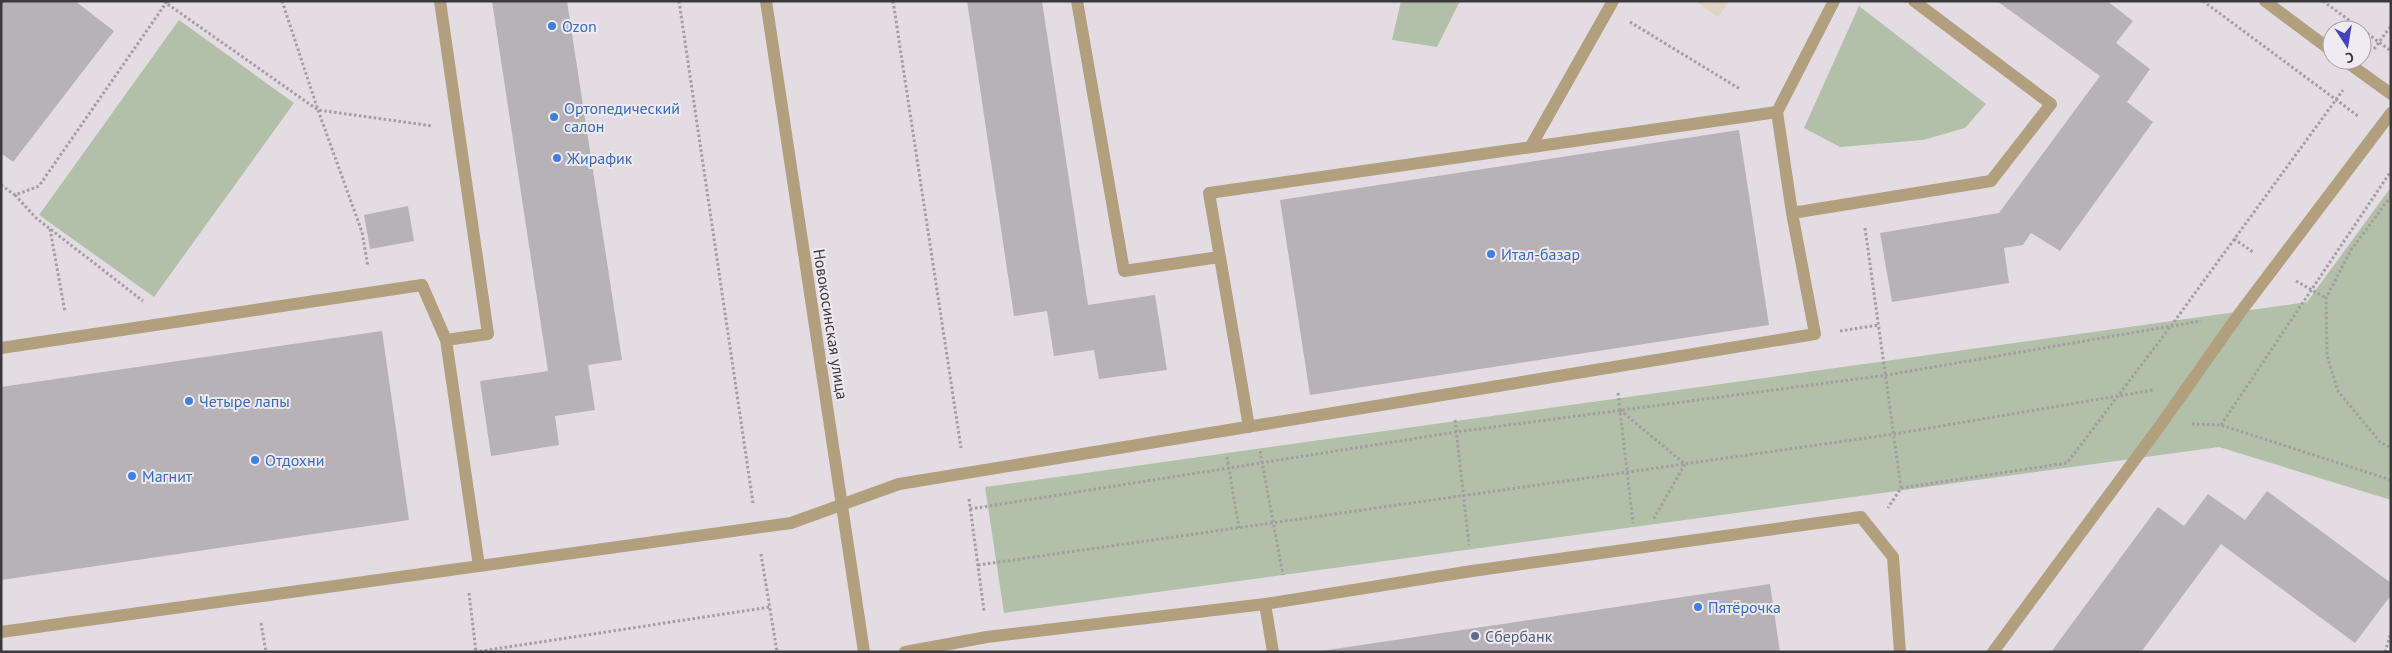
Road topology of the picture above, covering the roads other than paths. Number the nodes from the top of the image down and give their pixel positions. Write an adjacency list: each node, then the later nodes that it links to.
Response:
1 (440, 1): 16 (street)
2 (766, 1): 19 (street, Новокосинская улица)
3 (1077, 1): 15 (street)
4 (1834, 1): 11 (street)
5 (1914, 1): 14 (street)
6 (2265, 1): 8 (street)
7 (1611, 5): 13 (street)
8 (2322, 44)
9 (2358, 70): 10 (street)
10 (2391, 94)
11 (1777, 112): 13 (street); 14 (street)
12 (2391, 113): 27 (street)
13 (1531, 146): 15 (street)
14 (1792, 213): 18 (street)
15 (1219, 257): 18 (street)
16 (446, 340): 17 (street); 20 (street)
17 (1, 348)
18 (1252, 427): 19 (street)
19 (842, 506): 20 (street); 23 (street, Новокосинская улица)
20 (479, 566): 22 (street)
21 (1265, 604): 24 (street); 25 (street); 26 (street)
22 (1, 632)
23 (864, 652)
24 (905, 652)
25 (1273, 652)
26 (1900, 652)
27 (1993, 652)

